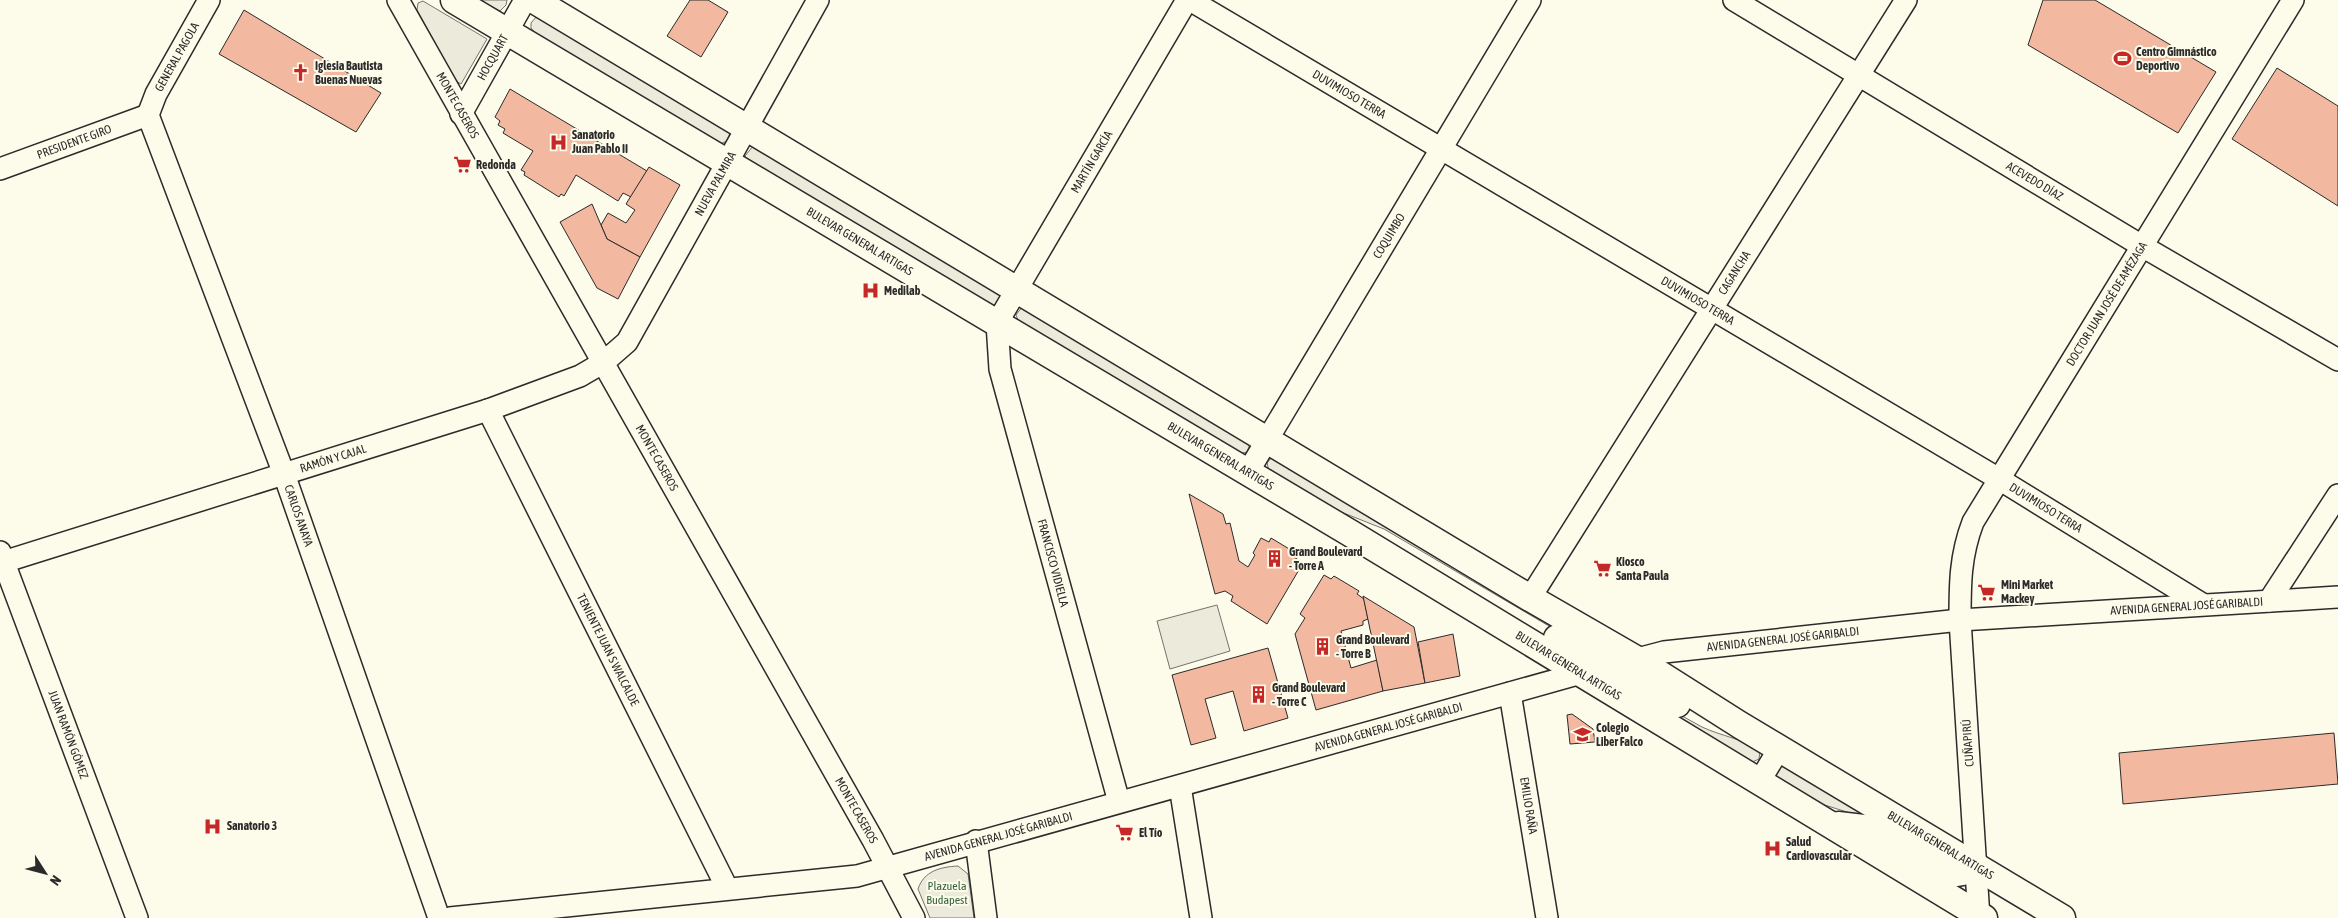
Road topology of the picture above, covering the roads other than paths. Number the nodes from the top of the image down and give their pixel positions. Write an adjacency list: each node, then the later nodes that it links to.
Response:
1 (209, 0): 15 (street, GENERAL PAGOLA)
2 (398, 0): 14 (street, MONTE CASEROS)
3 (454, 0): 12 (main road, BULEVAR GENERAL ARTIGAS)
4 (526, 0): 12 (street, HOCQUART)
5 (534, 0): 16 (main road, BULEVAR GENERAL ARTIGAS)
6 (818, 0): 16 (street, NUEVA PALMIRA)
7 (1189, 0): 17 (street, DUVIMIOSO TERRA); 21 (street, MARTÍN GARCÍA)
8 (1530, 0): 17 (street, COQUIMBO)
9 (1734, 0): 13 (street, ACEVEDO DÍAZ)
10 (1906, 0): 13 (street, CAGANCHA)
11 (2293, 0): 20 (street, DOCTOR JUAN JOSÉ DE AMÉZAGA)
12 (508, 32): 14 (street, HOCQUART); 18 (main road, BULEVAR GENERAL ARTIGAS)
13 (1860, 75): 20 (street, ACEVEDO DÍAZ); 22 (street, CAGANCHA)
14 (461, 114): 25 (street, MONTE CASEROS)
15 (148, 115): 19 (street, PRESIDENTE GIRO); 29 (street, CARLOS ANAYA)
16 (747, 127): 18 (street, NUEVA PALMIRA); 21 (main road, BULEVAR GENERAL ARTIGAS)
17 (1441, 148): 22 (street, DUVIMIOSO TERRA); 27 (street, COQUIMBO)
18 (727, 163): 23 (main road, BULEVAR GENERAL ARTIGAS); 25 (street, NUEVA PALMIRA)
19 (0, 169)
20 (2142, 246): 24 (street, ACEVEDO DÍAZ); 30 (street, DOCTOR JUAN JOSÉ DE AMÉZAGA)
21 (1018, 289): 23 (street, MARTÍN GARCÍA); 27 (main road, BULEVAR GENERAL ARTIGAS)
22 (1713, 310): 30 (street, DUVIMIOSO TERRA); 35 (street, CAGANCHA)
23 (997, 323): 28 (main road, BULEVAR GENERAL ARTIGAS); 46 (street, FRANCISCO VIDIELLA)
24 (2338, 360)
25 (604, 362): 26 (street, RAMÓN Y CAJAL); 49 (street, MONTE CASEROS)
26 (488, 410): 29 (street, RAMÓN Y CAJAL); 51 (street, TENIENTE JUAN S WALCALDE)
27 (1267, 440): 28 (street, COQUIMBO); 35 (main road, BULEVAR GENERAL ARTIGAS)
28 (1248, 472): 32 (main road, BULEVAR GENERAL ARTIGAS)
29 (284, 474): 33 (street, RAMÓN Y CAJAL); 54 (street, CARLOS ANAYA)
30 (2000, 479): 37 (street, DUVIMIOSO TERRA); 38 (street, DOCTOR JUAN JOSÉ DE AMÉZAGA)
31 (2338, 495): 36 (street)
32 (1350, 533): 39 (main road); 40 (main road, BULEVAR GENERAL ARTIGAS)
33 (1, 559): 53 (street, JUAN RAMÓN GÓMEZ)
34 (2338, 597): 36 (street, AVENIDA GENERAL JOSÉ GARIBALDI)
35 (1530, 598): 39 (main road, BULEVAR GENERAL ARTIGAS)
36 (2269, 601): 37 (street, AVENIDA GENERAL JOSÉ GARIBALDI)
37 (2202, 604): 38 (street, AVENIDA GENERAL JOSÉ GARIBALDI)
38 (1960, 620): 39 (street, AVENIDA GENERAL JOSÉ GARIBALDI); 50 (street, CUÑAPIRÚ)
39 (1636, 659): 40 (street, AVENIDA GENERAL JOSÉ GARIBALDI); 42 (main road, BULEVAR GENERAL ARTIGAS)
40 (1582, 673): 41 (street, AVENIDA GENERAL JOSÉ GARIBALDI); 42 (main road); 44 (main road, BULEVAR GENERAL ARTIGAS)
41 (1510, 692): 45 (street, AVENIDA GENERAL JOSÉ GARIBALDI); 59 (street, EMILIO RAÑA)
42 (1740, 725): 43 (main road, BULEVAR GENERAL ARTIGAS)
43 (1779, 749): 44 (street); 50 (main road, BULEVAR GENERAL ARTIGAS)
44 (1759, 782): 47 (main road, BULEVAR GENERAL ARTIGAS)
45 (1180, 786): 46 (street, AVENIDA GENERAL JOSÉ GARIBALDI); 58 (street)
46 (1119, 802): 48 (street, AVENIDA GENERAL JOSÉ GARIBALDI)
47 (1825, 823): 50 (main road); 52 (main road, BULEVAR GENERAL ARTIGAS)
48 (976, 841): 49 (street, AVENIDA GENERAL JOSÉ GARIBALDI); 57 (street)
49 (887, 866): 51 (street, AVENIDA GENERAL JOSÉ GARIBALDI); 56 (street, MONTE CASEROS)
50 (1976, 866): 52 (street, CUÑAPIRÚ); 60 (main road, BULEVAR GENERAL ARTIGAS)
51 (726, 888): 55 (street, AVENIDA GENERAL JOSÉ GARIBALDI)
52 (1980, 917)
53 (138, 918)
54 (439, 918)
55 (450, 918)
56 (914, 918)
57 (986, 918)
58 (1201, 918)
59 (1547, 918)
60 (2062, 918)

